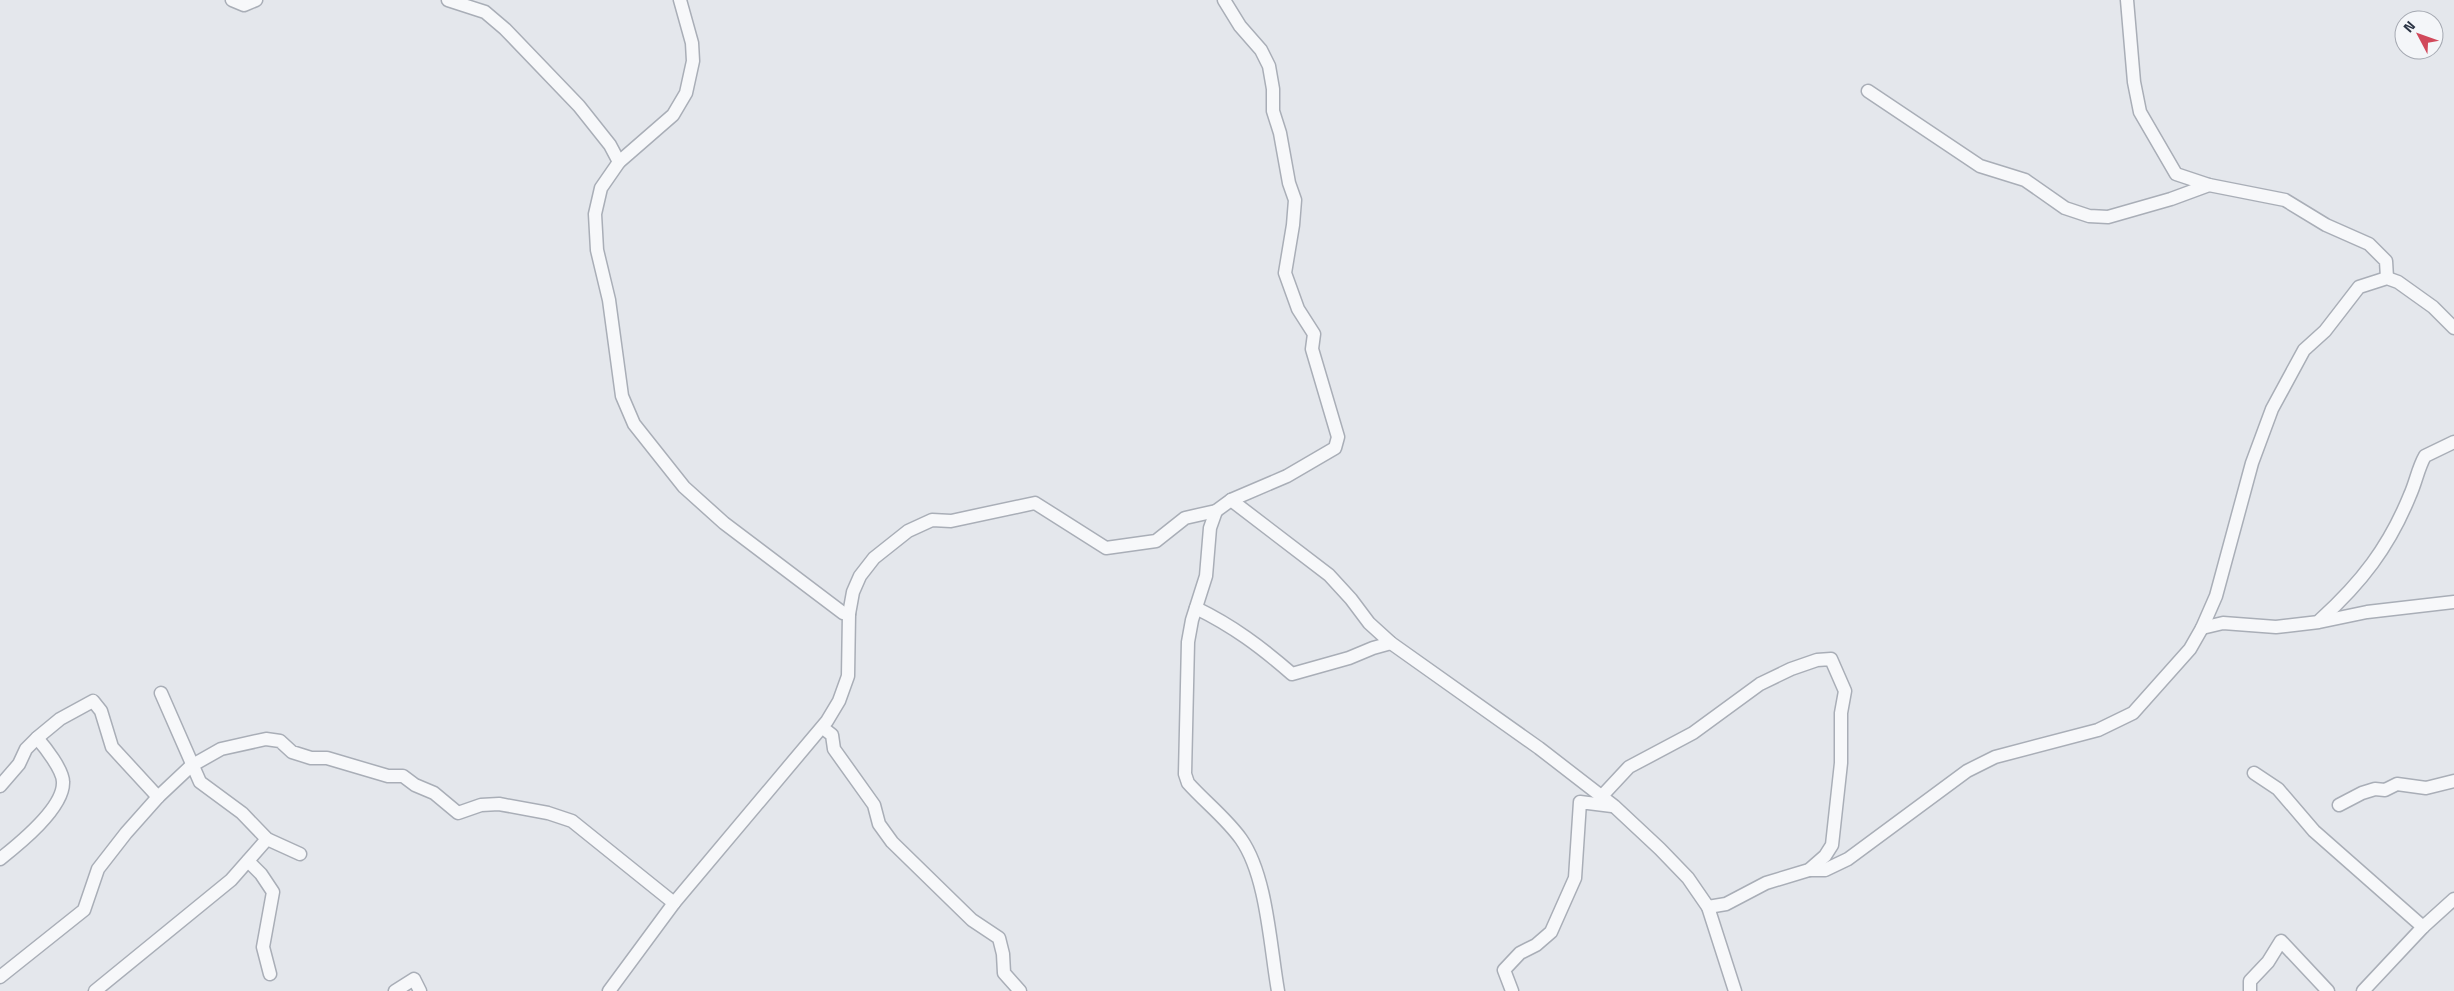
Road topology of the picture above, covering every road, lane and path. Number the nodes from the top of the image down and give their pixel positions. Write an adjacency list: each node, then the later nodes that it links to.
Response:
1 (232, 0): 2 (street)
2 (256, 0)
3 (448, 0): 8 (street)
4 (680, 0): 8 (street)
5 (1224, 0): 14 (street)
6 (2127, 0): 9 (street)
7 (1868, 91): 9 (street)
8 (619, 162): 18 (street)
9 (2209, 185): 10 (street)
10 (2387, 278): 11 (street); 20 (street)
11 (2449, 316): 12 (street)
12 (2454, 328)
13 (2454, 442): 19 (street)
14 (1231, 500): 15 (street); 21 (street)
15 (1216, 511): 17 (street); 18 (street)
16 (2454, 602): 19 (street)
17 (1196, 608): 21 (street); 49 (street)
18 (849, 614): 23 (street)
19 (2319, 622): 20 (street)
20 (2202, 628): 37 (street)
21 (1391, 643): 30 (street)
22 (160, 693): 25 (street)
23 (822, 728): 39 (street); 48 (street)
24 (37, 738): 28 (street); 29 (street); 35 (street)
25 (191, 766): 29 (street); 33 (street); 39 (street)
26 (2254, 773): 41 (street)
27 (2454, 781): 31 (street)
28 (0, 786)
29 (158, 797): 43 (street)
30 (1601, 797): 32 (street); 37 (street)
31 (2339, 805)
32 (1614, 806): 40 (street); 50 (street)
33 (267, 839): 34 (street); 36 (street)
34 (300, 854)
35 (0, 859)
36 (248, 861): 42 (street); 44 (street)
37 (1809, 870): 40 (street)
38 (2454, 900): 41 (street)
39 (674, 903): 47 (street)
40 (1708, 907): 51 (street)
41 (2423, 927): 54 (street)
42 (270, 974)
43 (0, 977)
44 (95, 991)
45 (395, 991): 46 (street)
46 (420, 991)
47 (609, 991)
48 (1020, 991)
49 (1278, 991)
50 (1512, 991)
51 (1735, 991)
52 (2250, 991): 53 (street)
53 (2328, 991)
54 (2363, 991)

